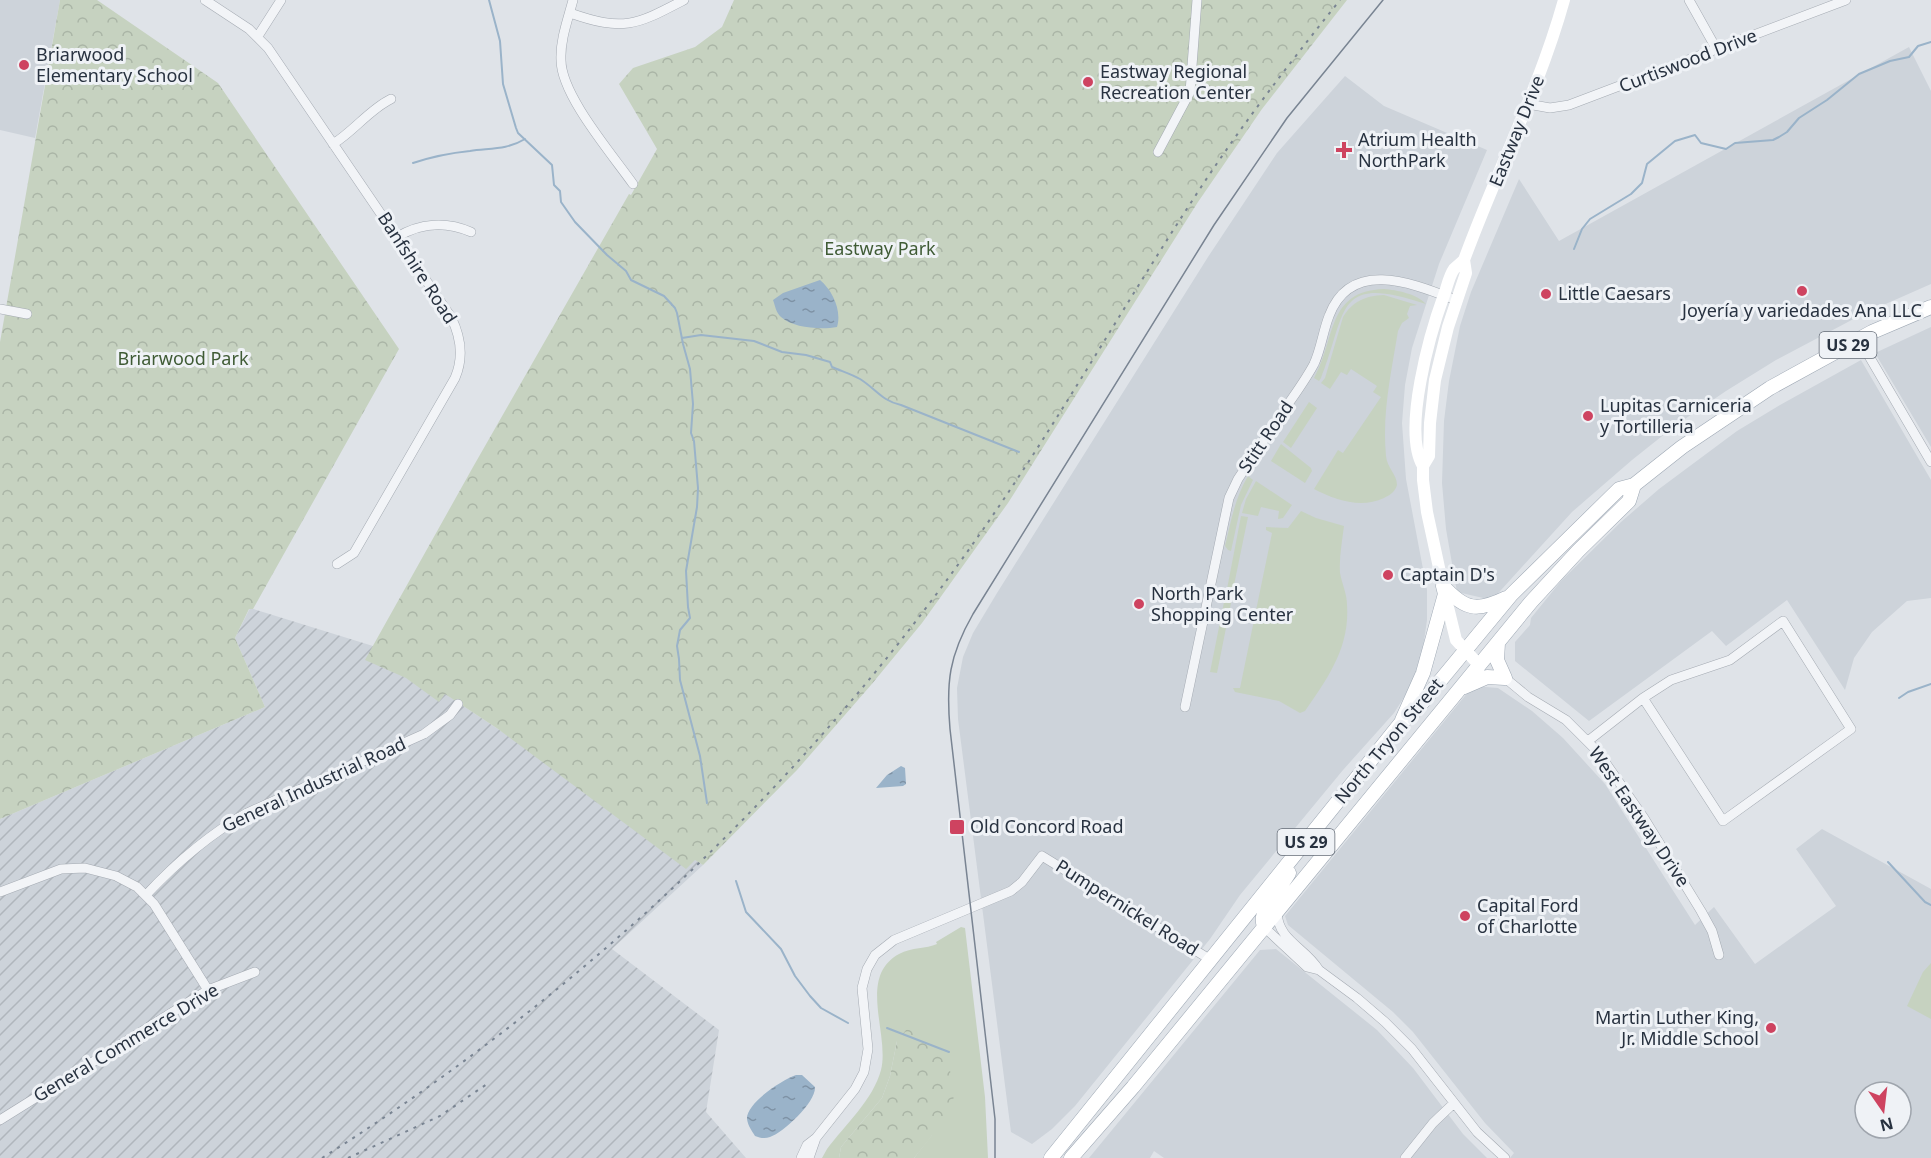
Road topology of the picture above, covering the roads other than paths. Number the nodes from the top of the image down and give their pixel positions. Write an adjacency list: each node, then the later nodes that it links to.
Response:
1 (205, 0): 10 (street, Banfshire Road)
2 (281, 0): 10 (street)
3 (573, 0): 9 (street)
4 (684, 0): 9 (street)
5 (1197, 0): 15 (street)
6 (1564, 0): 13 (main road, Eastway Drive)
7 (1689, 0): 11 (street)
8 (1846, 0): 11 (street, Curtiswood Drive)
9 (570, 14): 16 (street)
10 (258, 36): 14 (street, Banfshire Road)
11 (1717, 50): 13 (street, Curtiswood Drive)
12 (391, 99): 14 (street)
13 (1528, 104): 19 (main road, Eastway Drive)
14 (333, 144): 18 (street, Banfshire Road)
15 (1158, 152)
16 (633, 184)
17 (471, 232): 18 (street)
18 (397, 237): 29 (street, Banfshire Road)
19 (1464, 260): 20 (main road, Eastway Drive); 21 (main road, Eastway Drive)
20 (1444, 295): 21 (street, Stitt Road); 27 (main road, Eastway Drive); 39 (street, Stitt Road)
21 (1456, 300): 27 (main road, Eastway Drive)
22 (1931, 306): 25 (main road, North Tryon Street / US 29)
23 (0, 309): 24 (street)
24 (27, 314)
25 (1859, 339): 26 (street); 28 (main road, North Tryon Street / US 29)
26 (1931, 462)
27 (1423, 466): 30 (main road, Eastway Drive)
28 (1634, 485): 31 (main road, North Tryon Street / US 29); 32 (main road, North Tryon Street / US 29)
29 (337, 564)
30 (1444, 590): 31 (main road); 33 (main road, Eastway Drive); 40 (main road)
31 (1511, 595): 33 (main road, North Tryon Street / US 29)
32 (1498, 642): 34 (main road, North Tryon Street / US 29); 35 (main road)
33 (1464, 650): 34 (main road, Eastway Drive); 40 (main road, North Tryon Street / US 29)
34 (1479, 665): 36 (main road, North Tryon Street / US 29)
35 (1505, 678): 36 (main road); 41 (street, West Eastway Drive)
36 (1460, 690): 45 (main road, North Tryon Street / US 29)
37 (1643, 698): 37 (street); 41 (street)
38 (458, 704): 44 (street, General Industrial Road)
39 (1185, 707)
40 (1400, 724): 42 (main road, North Tryon Street / US 29)
41 (1588, 741): 47 (street, West Eastway Drive)
42 (1305, 843): 46 (main road); 48 (main road, North Tryon Street / US 29)
43 (0, 892): 44 (street)
44 (146, 895): 51 (street)
45 (1277, 912): 46 (main road, North Tryon Street / US 29); 49 (street)
46 (1264, 927): 49 (street); 58 (main road, North Tryon Street / US 29)
47 (1719, 955)
48 (1211, 960): 54 (street, Pumpernickel Road); 57 (main road, North Tryon Street / US 29)
49 (1319, 970): 52 (street)
50 (255, 972): 51 (street, General Commerce Drive)
51 (208, 990): 53 (street, General Commerce Drive)
52 (1454, 1103): 59 (street); 60 (street)
53 (0, 1119)
54 (816, 1138): 55 (street); 56 (street)
55 (801, 1158)
56 (809, 1158)
57 (1050, 1158)
58 (1071, 1158)
59 (1405, 1158)
60 (1505, 1158)

